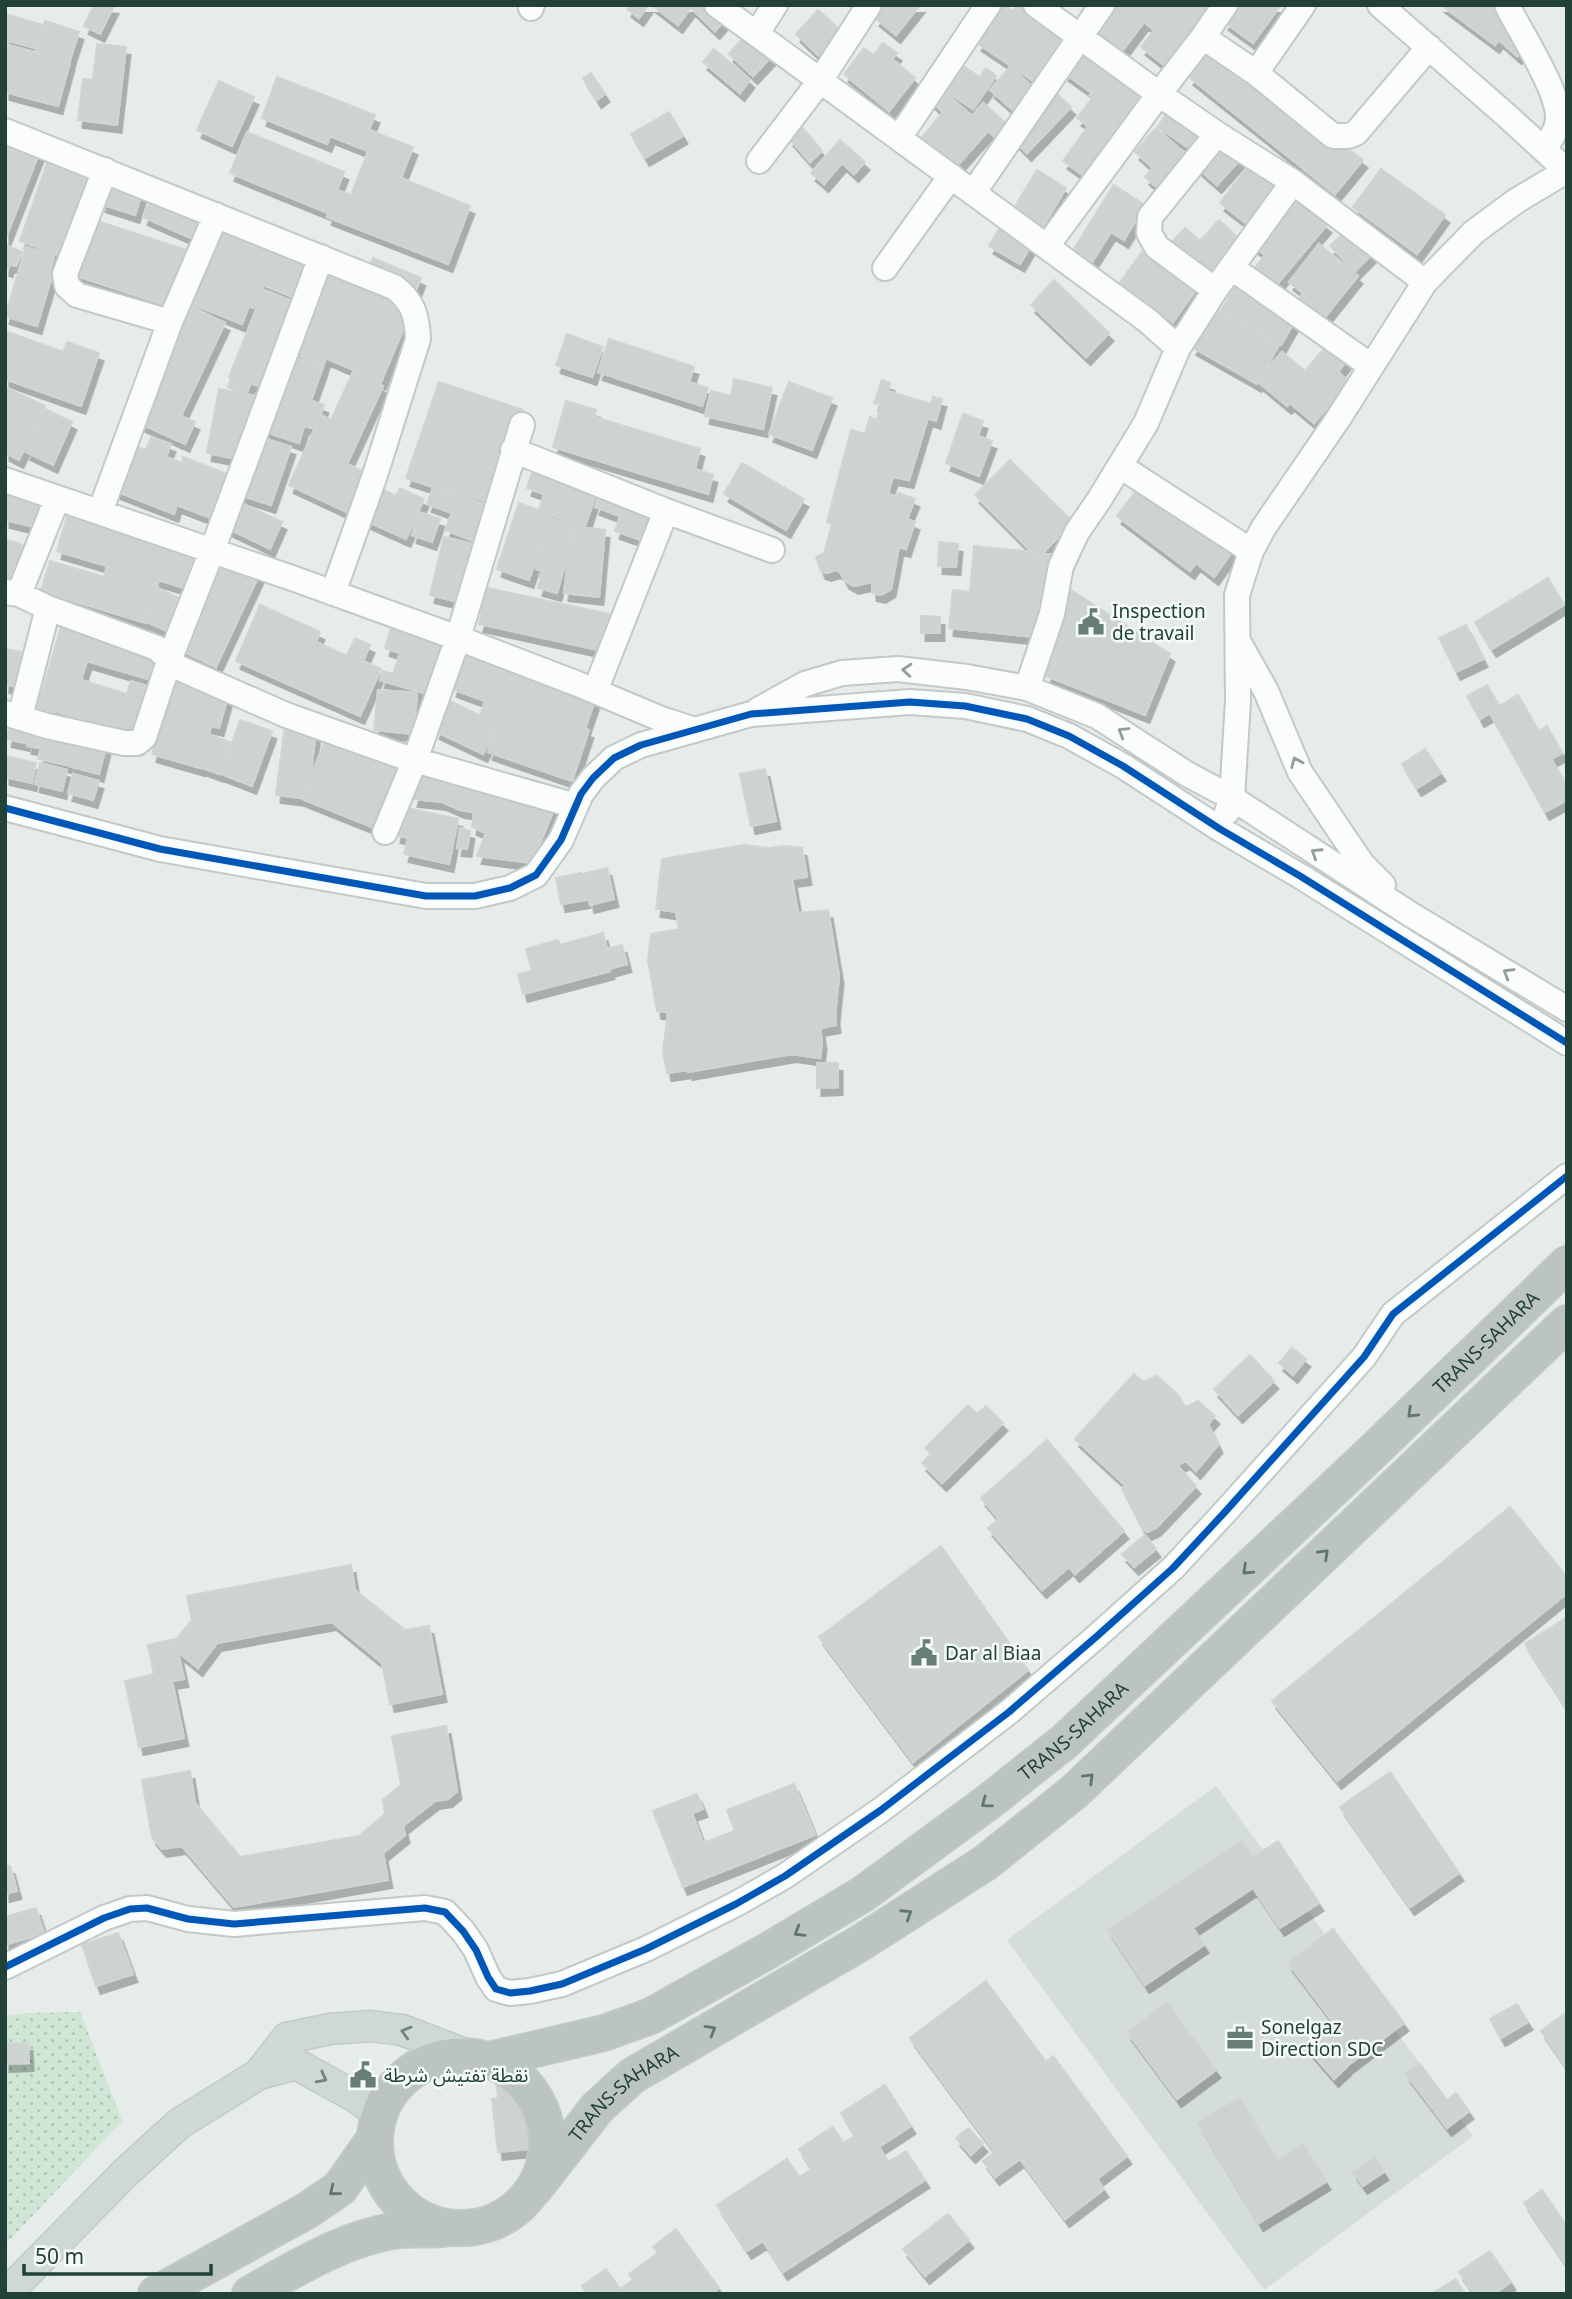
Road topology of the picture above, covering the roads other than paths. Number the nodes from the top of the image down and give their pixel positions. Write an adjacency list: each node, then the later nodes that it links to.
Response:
1 (717, 5): 11 (street)
2 (775, 5): 11 (street)
3 (869, 5): 16 (street)
4 (988, 5): 20 (street)
5 (1036, 5): 13 (street)
6 (1102, 5): 13 (street)
7 (1225, 5): 12 (street)
8 (1303, 5): 15 (street)
9 (1380, 5): 14 (street)
10 (1507, 5): 21 (street)
11 (757, 33): 16 (street)
12 (1203, 37): 15 (street); 17 (street)
13 (1080, 38): 17 (street); 27 (street)
14 (1429, 47): 15 (street); 21 (street)
15 (1256, 73)
16 (820, 81): 20 (street); 22 (street)
17 (1159, 94): 19 (street); 29 (street)
18 (5, 131): 23 (street)
19 (1217, 134): 26 (street); 34 (street)
20 (899, 138): 25 (street)
21 (1544, 150): 24 (street)
22 (759, 161)
23 (105, 170): 28 (street); 35 (street)
24 (1566, 171): 33 (street)
25 (951, 176): 27 (street); 31 (street)
26 (1293, 182): 32 (street); 33 (street)
27 (973, 193): 29 (street)
28 (216, 215): 30 (street); 35 (street)
29 (1047, 246): 36 (street)
30 (321, 257): 46 (street); 49 (street)
31 (885, 268)
32 (1232, 268): 34 (street); 37 (street)
33 (1425, 282): 37 (street)
34 (1215, 290): 36 (street)
35 (170, 322): 44 (street)
36 (1178, 348): 40 (street)
37 (1371, 366): 47 (street)
38 (522, 425): 39 (street)
39 (513, 450): 43 (street); 51 (street)
40 (1120, 466): 47 (street); 54 (street)
41 (5, 480): 42 (street)
42 (57, 499): 44 (street); 48 (street)
43 (666, 511): 45 (street); 55 (street)
44 (100, 512): 46 (street)
45 (772, 550)
46 (212, 551): 49 (street); 53 (street)
47 (1251, 551): 52 (street)
48 (12, 593): 50 (street)
49 (332, 593): 51 (street)
50 (48, 608): 53 (street); 57 (street)
51 (458, 638): 55 (street); 59 (street)
52 (1237, 639): 60 (street); 65 (street, one-way to 52)
53 (170, 659): 57 (street); 59 (street)
54 (1027, 688): 56 (street, one-way to 56); 60 (street, one-way to 54)
55 (595, 691): 58 (street)
56 (751, 714): 58 (street); 63 (street)
57 (13, 715)
58 (695, 730): 61 (street)
59 (415, 760): 61 (street); 64 (street)
60 (1232, 798): 63 (street); 65 (street, one-way to 60)
61 (576, 806): 62 (street)
62 (5, 808)
63 (1220, 829): 67 (street)
64 (385, 832)
65 (1410, 914): 66 (street, one-way to 65)
66 (1567, 1009)
67 (1567, 1043)
68 (1567, 1176): 71 (street)
69 (1567, 1264): 72 (highway, TRANS-SAHARA, one-way to 72)
70 (1567, 1323): 75 (highway, TRANS-SAHARA, one-way to 70)
71 (5, 1967)
72 (480, 2058): 73 (main road, one-way to 73); 74 (highway); 75 (highway)
73 (259, 2074): 74 (main road, one-way to 74); 77 (main road)
74 (378, 2126): 76 (highway); 78 (highway, one-way to 78)
75 (535, 2188): 76 (highway)
76 (463, 2229): 79 (highway)
77 (6, 2294)
78 (156, 2294)
79 (250, 2294)

